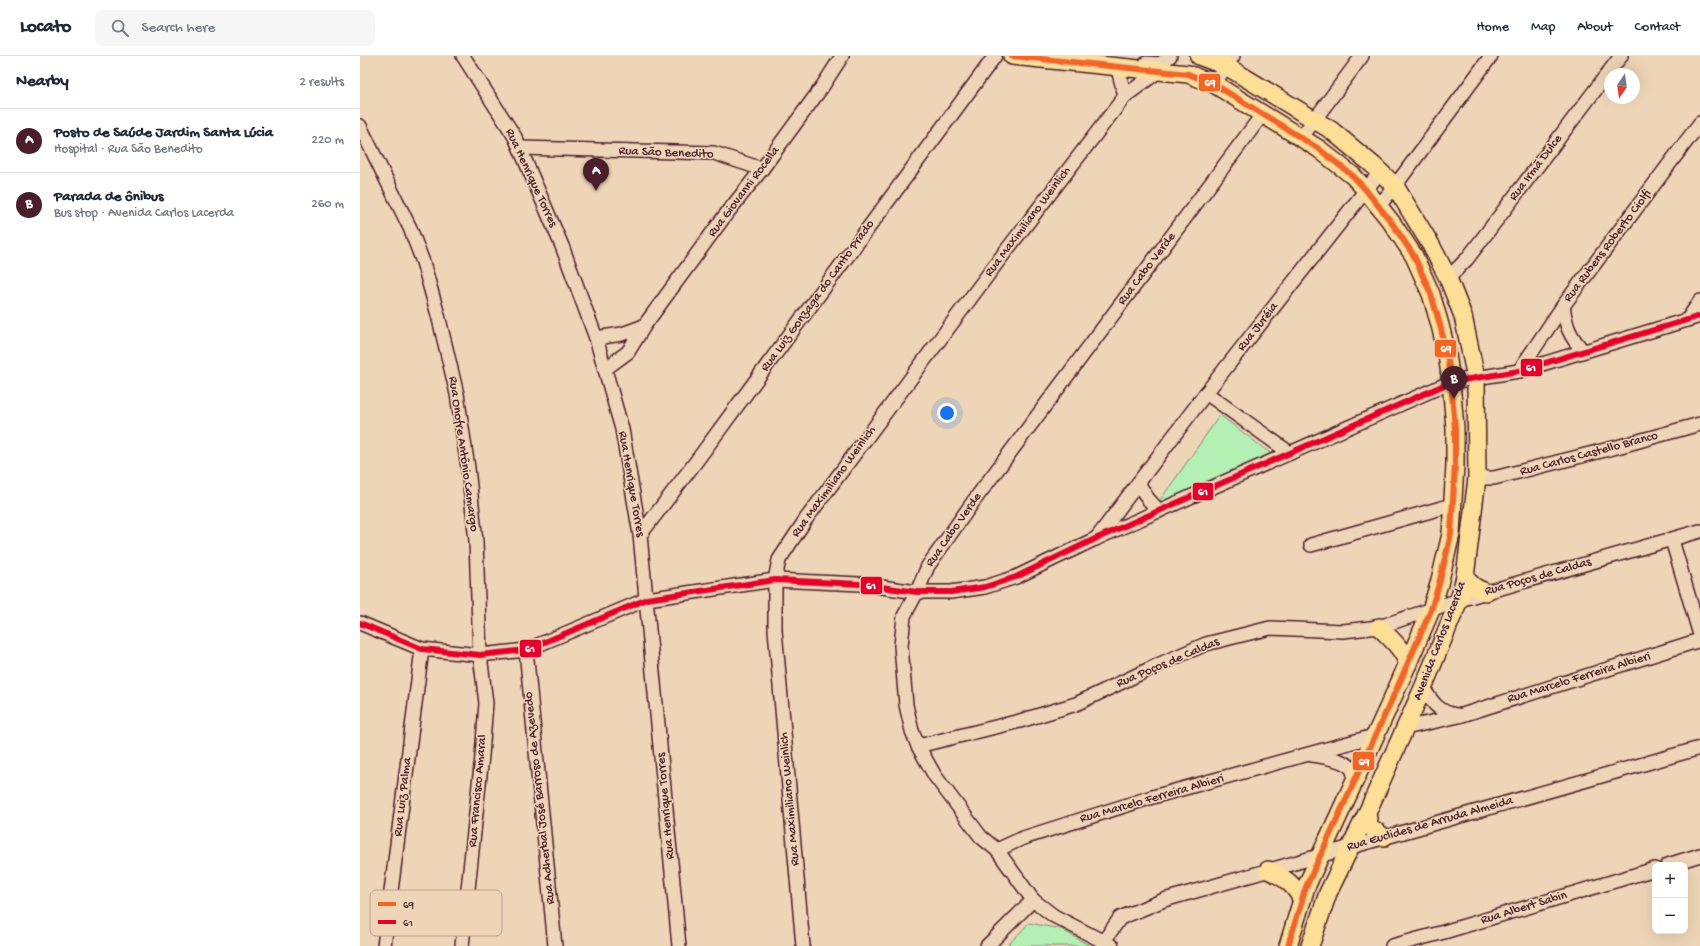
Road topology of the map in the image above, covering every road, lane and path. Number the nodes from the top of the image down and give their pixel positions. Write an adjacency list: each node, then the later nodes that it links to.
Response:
1 (462, 56): 21 (street, Rua Henrique Torres)
2 (842, 56): 22 (street, Rua Giovanni Rocella)
3 (995, 56): 46 (street, Rua Luiz Gonzaga do Canto Prado)
4 (1012, 56): 11 (main road, Avenida Carlos Lacerda)
5 (1170, 56): 11 (street)
6 (1202, 56): 10 (main road, Avenida Carlos Lacerda)
7 (1362, 56): 17 (street)
8 (1491, 56): 24 (street)
9 (1621, 56): 27 (street, Rua Irmã Dulce)
10 (1230, 61): 14 (street); 17 (main road, Avenida Carlos Lacerda)
11 (1075, 62): 12 (main road, Avenida Carlos Lacerda)
12 (1117, 66): 13 (main road, Avenida Carlos Lacerda); 15 (street)
13 (1160, 70): 14 (main road, Avenida Carlos Lacerda); 15 (street, Rua Maximiliano Weinlich)
14 (1214, 84): 16 (main road, Avenida Carlos Lacerda)
15 (1125, 96): 51 (street, Rua Maximiliano Weinlich)
16 (1262, 115): 20 (main road, Avenida Carlos Lacerda); 52 (street, Rua Cabo Verde)
17 (1315, 119): 20 (street); 23 (main road, Avenida Carlos Lacerda)
18 (1700, 123): 29 (street, Rua Rubens Roberto Ciolfi)
19 (360, 126): 63 (street, Rua Onofre Antônio Camargo)
20 (1300, 138): 25 (main road, Avenida Carlos Lacerda)
21 (520, 148): 22 (street, Rua São Benedito); 32 (street, Rua Henrique Torres)
22 (762, 169): 31 (street, Rua Giovanni Rocella)
23 (1380, 172): 24 (main road, Avenida Carlos Lacerda); 25 (street, Rua Juréia)
24 (1395, 186): 26 (street); 27 (main road, Avenida Carlos Lacerda)
25 (1365, 189): 26 (main road, Avenida Carlos Lacerda); 38 (street, Rua Juréia)
26 (1379, 206): 37 (main road, Avenida Carlos Lacerda)
27 (1448, 278): 36 (main road, Avenida Carlos Lacerda)
28 (1700, 300): 30 (street)
29 (1563, 306): 33 (street); 35 (street, Rua Rubens Roberto Ciolfi)
30 (1694, 317): 33 (street)
31 (644, 326): 32 (street); 34 (street, Rua Giovanni Rocella)
32 (596, 338): 34 (street, Rua Henrique Torres)
33 (1583, 351): 35 (street)
34 (605, 370): 46 (street, Rua Henrique Torres)
35 (1519, 371): 36 (street)
36 (1476, 378): 37 (street); 41 (main road, Avenida Carlos Lacerda)
37 (1451, 382): 40 (street); 43 (main road, Avenida Carlos Lacerda)
38 (1206, 393): 40 (street); 42 (street, Rua Juréia)
39 (1700, 424): 41 (street, Rua Carlos Castello Branco)
40 (1290, 453): 44 (street)
41 (1477, 478): 50 (main road, Avenida Carlos Lacerda)
42 (1138, 483): 44 (street); 47 (street, Rua Juréia)
43 (1452, 504): 49 (street); 56 (main road, Avenida Carlos Lacerda)
44 (1159, 511): 47 (street)
45 (1700, 531): 48 (street, Rua Poços de Caldas)
46 (640, 535): 54 (street, Rua Henrique Torres)
47 (1096, 540): 52 (street)
48 (1672, 540): 53 (street, Rua Poços de Caldas); 59 (street)
49 (1311, 545)
50 (1465, 576): 53 (main road); 55 (main road, Avenida Carlos Lacerda)
51 (775, 580): 52 (street); 54 (street); 95 (street, Rua Maximiliano Weinlich)
52 (917, 592): 69 (street, Rua Cabo Verde)
53 (1486, 592): 55 (street, Rua Poços de Caldas)
54 (647, 599): 62 (street); 94 (street, Rua Henrique Torres)
55 (1459, 600): 56 (street, Rua Poços de Caldas); 65 (main road, Avenida Carlos Lacerda)
56 (1431, 610): 58 (street, Rua Poços de Caldas); 64 (main road, Avenida Carlos Lacerda)
57 (360, 622): 61 (street)
58 (1379, 627): 64 (main road); 69 (street, Rua Poços de Caldas)
59 (1700, 635)
60 (1700, 640): 66 (street, Rua Marcelo Ferreira Albieri)
61 (422, 649): 63 (street); 82 (street, Rua Luiz Palma)
62 (526, 650): 63 (street); 93 (street, Rua Adherbal José Barroso de Azevedo)
63 (480, 655): 83 (street, Rua Francisco Amaral)
64 (1408, 664): 68 (main road, Avenida Carlos Lacerda)
65 (1423, 688): 66 (street); 67 (main road, Avenida Carlos Lacerda)
66 (1459, 716): 67 (street, Rua Marcelo Ferreira Albieri)
67 (1405, 728): 73 (main road, Avenida Carlos Lacerda)
68 (1374, 736): 71 (street, Rua Marcelo Ferreira Albieri); 72 (main road, Avenida Carlos Lacerda)
69 (918, 746): 76 (street, Rua Cabo Verde)
70 (1700, 748): 74 (street, Rua Euclides de Arruda Almeida)
71 (1308, 754): 72 (street, Rua Marcelo Ferreira Albieri); 76 (street, Rua Marcelo Ferreira Albieri)
72 (1354, 780): 77 (main road, Avenida Carlos Lacerda)
73 (1367, 813): 74 (main road); 75 (main road, Avenida Carlos Lacerda)
74 (1384, 837): 75 (street, Rua Euclides de Arruda Almeida)
75 (1352, 846): 77 (street, Rua Euclides de Arruda Almeida); 98 (main road, Avenida Carlos Lacerda)
76 (997, 850): 84 (street, Rua Cabo Verde)
77 (1322, 854): 80 (street, Rua Euclides de Arruda Almeida); 85 (main road, Avenida Carlos Lacerda)
78 (1700, 855): 79 (street)
79 (1678, 862)
80 (1268, 870): 85 (main road); 89 (street, Rua Euclides de Arruda Almeida)
81 (1652, 870): 99 (street, Rua Albert Sabin)
82 (391, 890)
83 (469, 890)
84 (1033, 900): 89 (street, Rua Cabo Verde); 96 (street)
85 (1302, 900): 97 (main road, Avenida Carlos Lacerda)
86 (385, 936): 90 (street, Rua Luiz Palma)
87 (464, 936): 91 (street, Rua Francisco Amaral)
88 (467, 936): 92 (street, Rua Francisco Amaral)
89 (1108, 943)
90 (384, 946)
91 (462, 946)
92 (469, 946)
93 (555, 946)
94 (679, 946)
95 (802, 946)
96 (987, 946)
97 (1288, 946)
98 (1310, 946)
99 (1392, 946)

